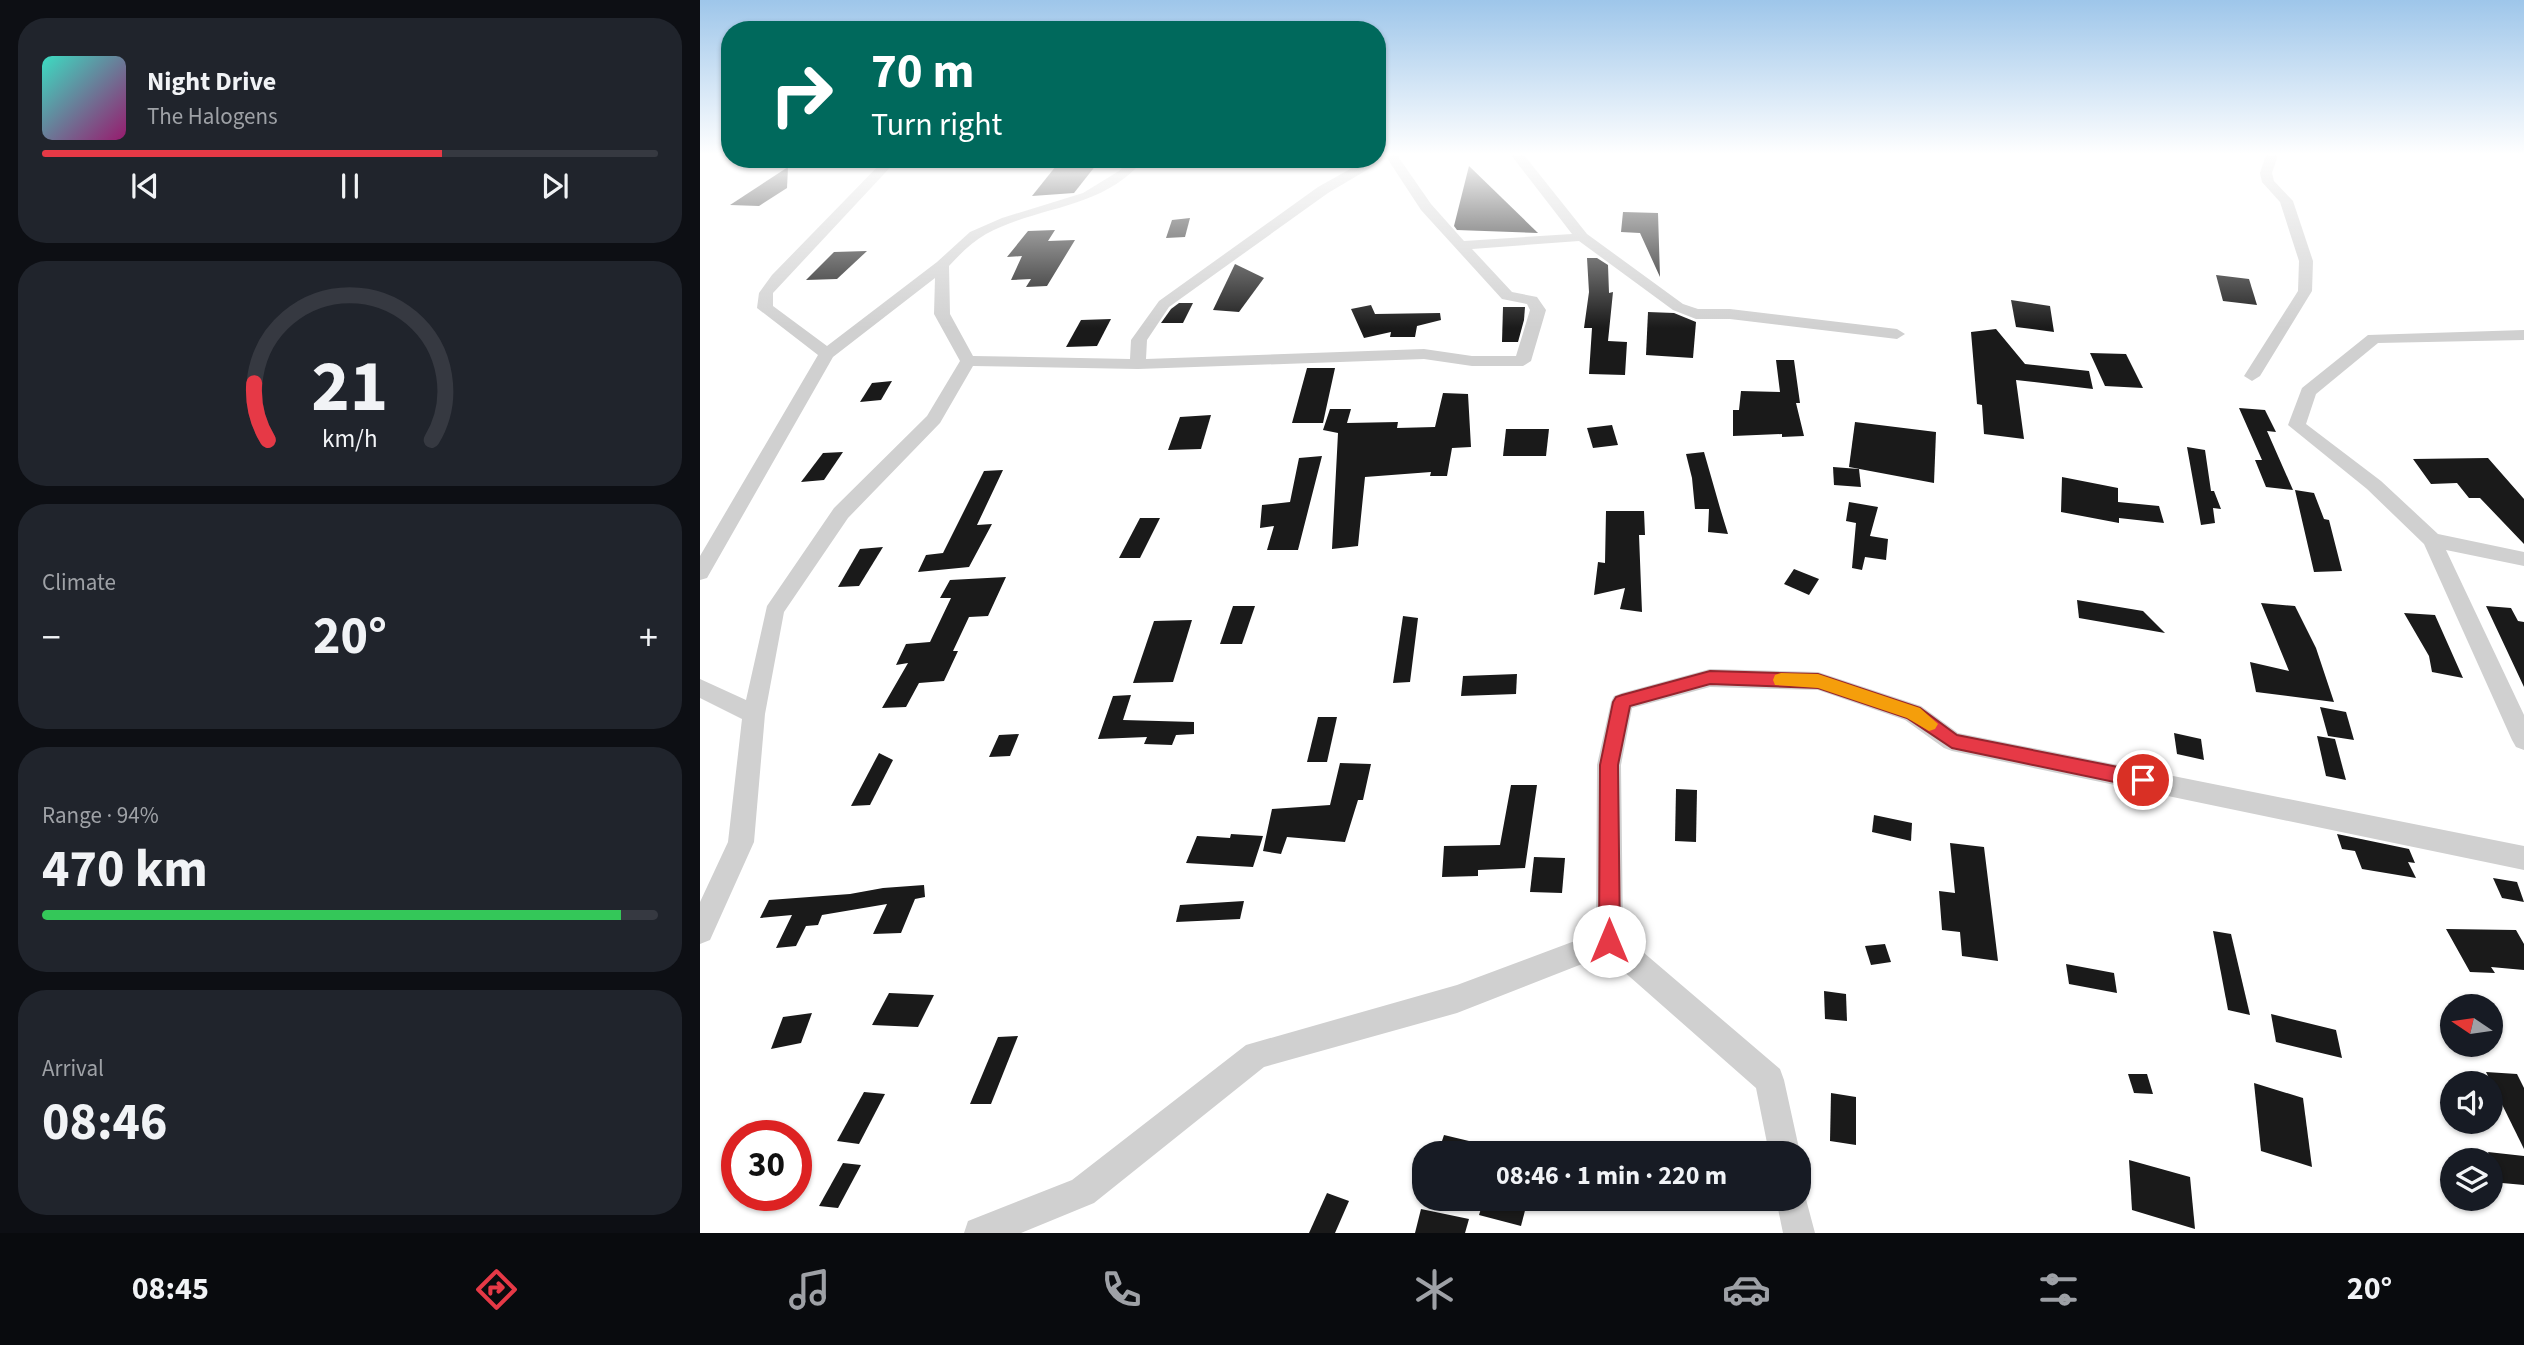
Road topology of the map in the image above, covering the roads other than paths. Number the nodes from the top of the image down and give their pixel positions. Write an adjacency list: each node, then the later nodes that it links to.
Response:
1 (840, 213): 12 (street)
2 (1037, 213): 9 (street)
3 (1292, 213): 14 (street)
4 (1431, 213): 8 (street)
5 (1563, 213): 7 (street)
6 (2291, 213): 15 (street)
7 (1582, 237): 8 (street); 10 (street)
8 (1463, 245): 14 (street)
9 (942, 265): 12 (street); 13 (street)
10 (1897, 334)
11 (2524, 335): 16 (street)
12 (827, 354): 18 (street)
13 (968, 360): 14 (street); 20 (street)
14 (1138, 364)
15 (2252, 376)
16 (2432, 540): 17 (street); 21 (street)
17 (2524, 559)
18 (700, 573)
19 (700, 688): 20 (street)
20 (754, 714): 23 (street)
21 (2523, 735)
22 (2524, 858): 24 (street)
23 (700, 931)
24 (1609, 941): 25 (street); 27 (street)
25 (1782, 1141)
26 (1794, 1211): 28 (street)
27 (980, 1233)
28 (1799, 1233)

